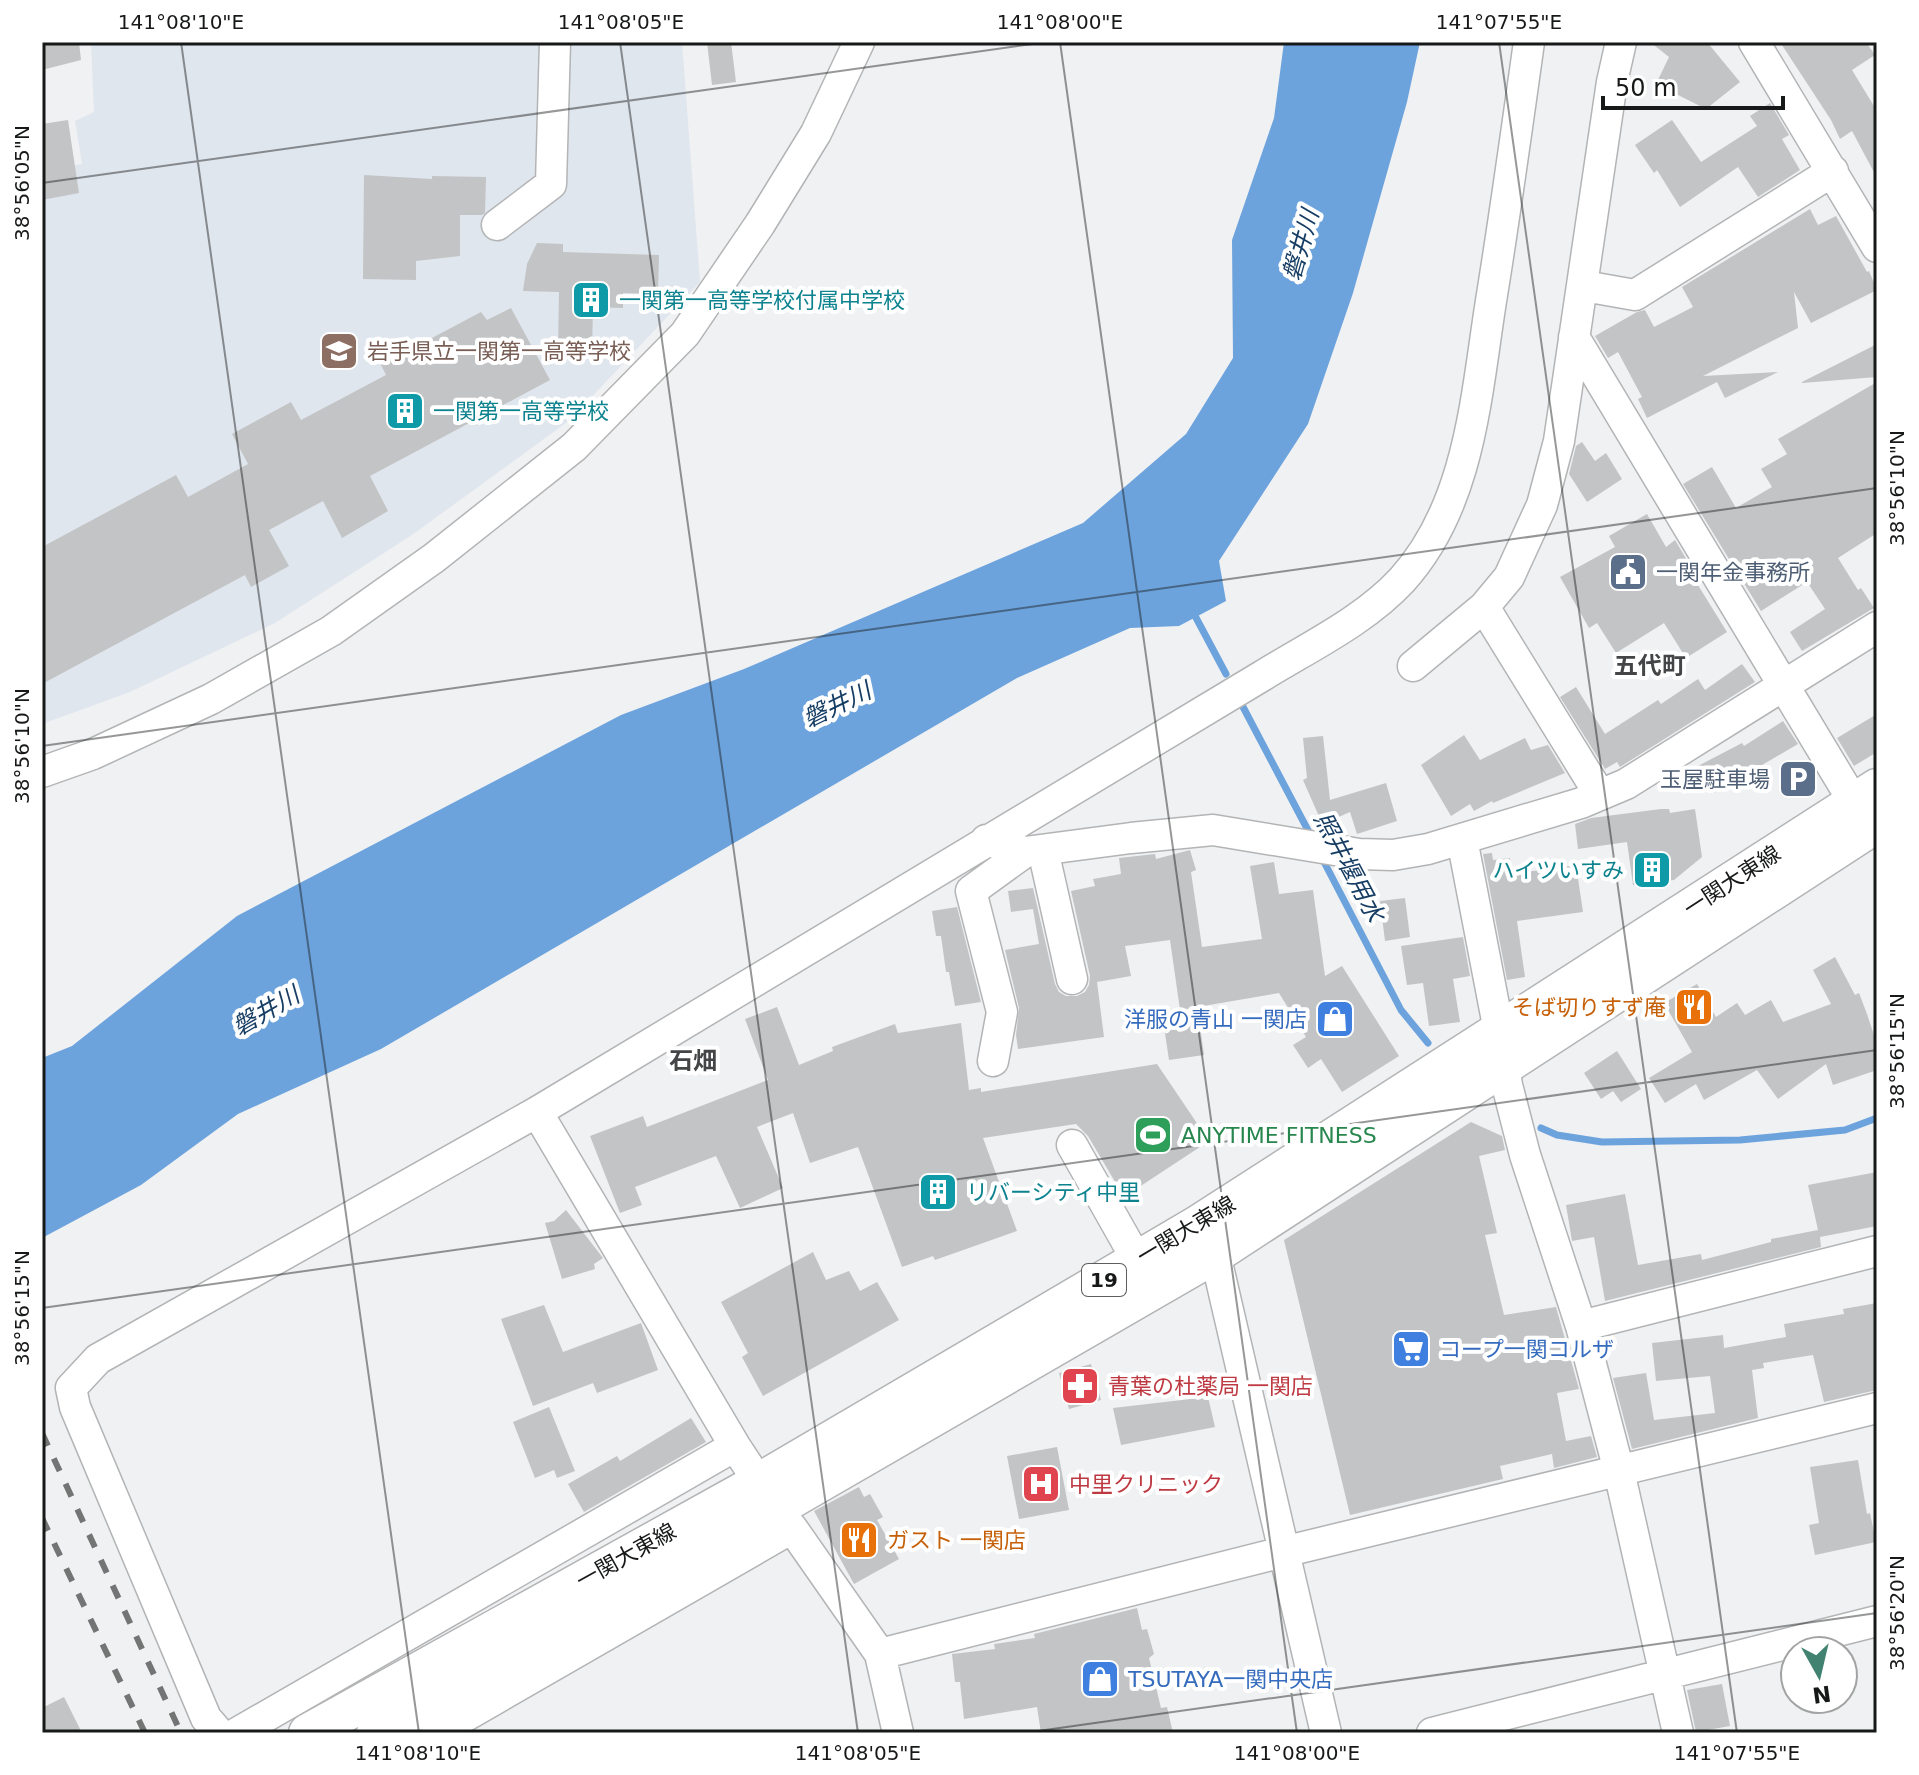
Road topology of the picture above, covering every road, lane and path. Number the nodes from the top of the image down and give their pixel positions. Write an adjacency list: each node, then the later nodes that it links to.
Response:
1 (555, 42): 7 (street)
2 (859, 42): 15 (street)
3 (1529, 42): 19 (street)
4 (1621, 42): 9 (street)
5 (1754, 42): 6 (street)
6 (1833, 171): 8 (street); 9 (street)
7 (497, 225)
8 (1877, 247)
9 (1584, 286): 10 (street)
10 (1574, 337): 11 (street); 14 (street)
11 (1484, 607): 13 (street); 16 (street)
12 (1877, 627): 14 (street)
13 (1413, 666)
14 (1783, 687): 16 (street); 17 (street)
15 (42, 772)
16 (1600, 795): 18 (street)
17 (1871, 815): 22 (main road, 一関大東線 / 19)
18 (1462, 839): 20 (street); 22 (street)
19 (986, 840): 20 (street); 24 (street)
20 (1034, 851): 21 (street); 23 (street)
21 (1072, 979)
22 (1501, 1048): 26 (main road, 一関大東線 / 19); 29 (street)
23 (993, 1061)
24 (537, 1112): 31 (street); 38 (street)
25 (1072, 1145): 28 (street)
26 (1205, 1240): 28 (main road, 一関大東線 / 19); 33 (main road, 一関大東線 / 19); 34 (street)
27 (1877, 1251): 29 (street)
28 (1137, 1260): 33 (main road, 一関大東線 / 19)
29 (1581, 1326): 32 (street)
30 (1877, 1408): 32 (street)
31 (735, 1446): 33 (street); 39 (street)
32 (1619, 1471): 34 (street); 37 (street)
33 (776, 1506): 36 (street); 40 (main road, 一関大東線 / 19); 41 (main road, 一関大東線 / 19); 42 (street)
34 (1283, 1552): 36 (street); 44 (street)
35 (1877, 1621): 37 (street)
36 (880, 1654): 43 (street)
37 (1663, 1674): 45 (street); 46 (street)
38 (219, 1733)
39 (237, 1733)
40 (308, 1733)
41 (376, 1733)
42 (436, 1733)
43 (898, 1733)
44 (1326, 1733)
45 (1432, 1733)
46 (1678, 1733)

